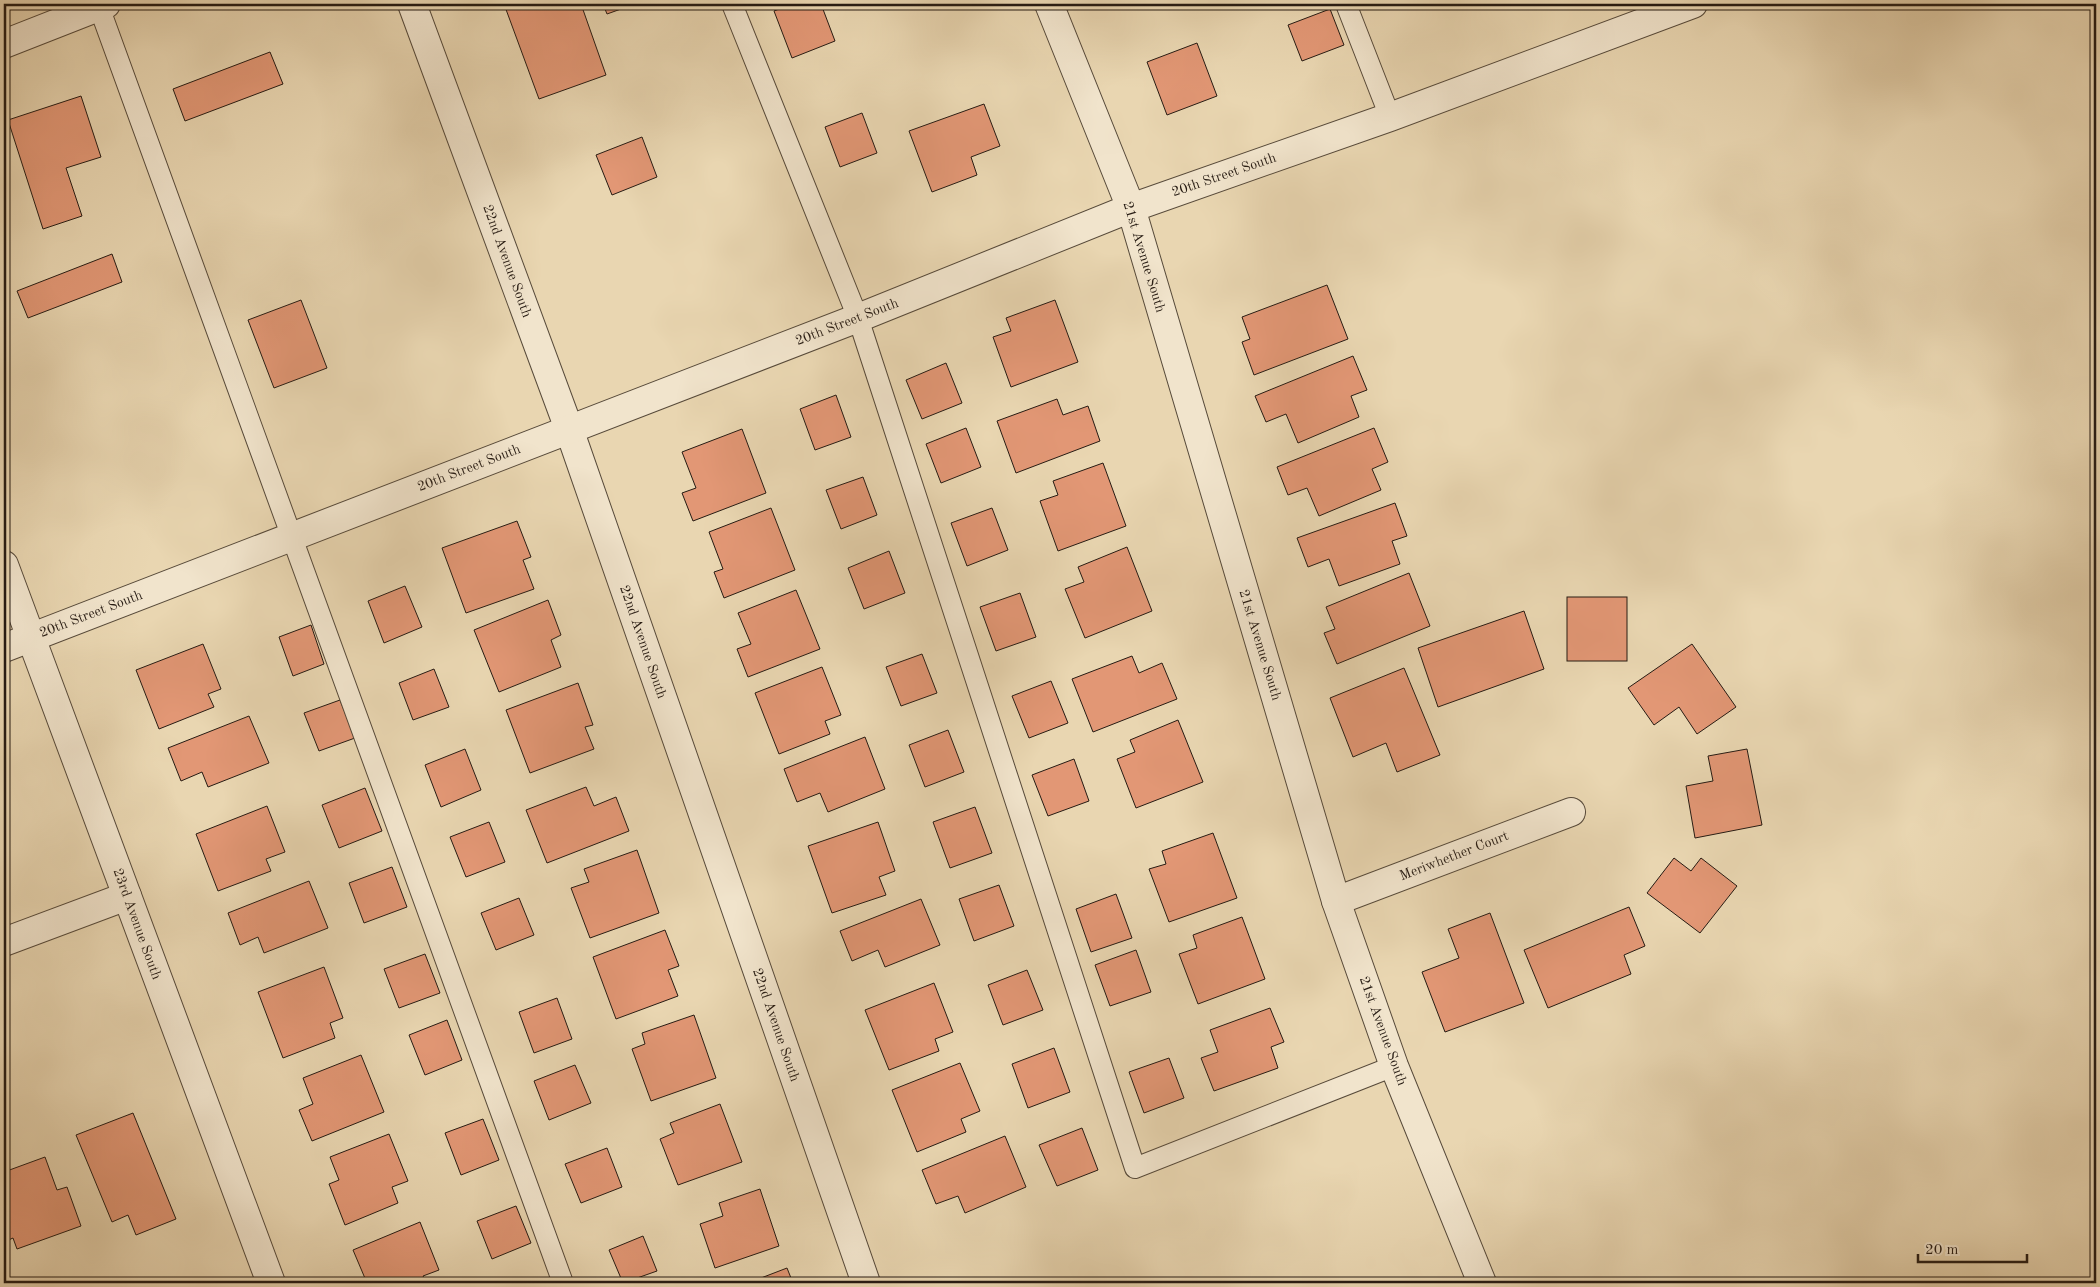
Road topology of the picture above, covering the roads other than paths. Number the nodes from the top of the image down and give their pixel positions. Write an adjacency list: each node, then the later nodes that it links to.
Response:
1 (412, 4): 11 (street, 22nd Avenue South)
2 (732, 4): 10 (lane)
3 (1049, 4): 9 (street, 21st Avenue South)
4 (1346, 4): 8 (lane)
5 (101, 5): 7 (street); 12 (lane)
6 (1684, 5): 8 (street, 20th Street South)
7 (4, 44)
8 (1390, 117): 9 (street, 20th Street South)
9 (1130, 208): 10 (street, 20th Street South); 18 (street, 21st Avenue South)
10 (858, 318): 11 (street, 20th Street South); 20 (lane)
11 (569, 430): 12 (street, 20th Street South); 23 (street, 22nd Avenue South)
12 (292, 536): 14 (street, 20th Street South); 22 (lane)
13 (4, 565): 14 (street, 23rd Avenue South)
14 (31, 638): 15 (street, 20th Street South); 17 (street, 23rd Avenue South)
15 (4, 648)
16 (1571, 812): 18 (street, Meriwhether Court)
17 (127, 896): 19 (street); 21 (street, 23rd Avenue South)
18 (1336, 901): 20 (street, 21st Avenue South)
19 (4, 942)
20 (1394, 1066): 24 (street, 21st Avenue South)
21 (271, 1283)
22 (563, 1283)
23 (866, 1283)
24 (1482, 1283)

